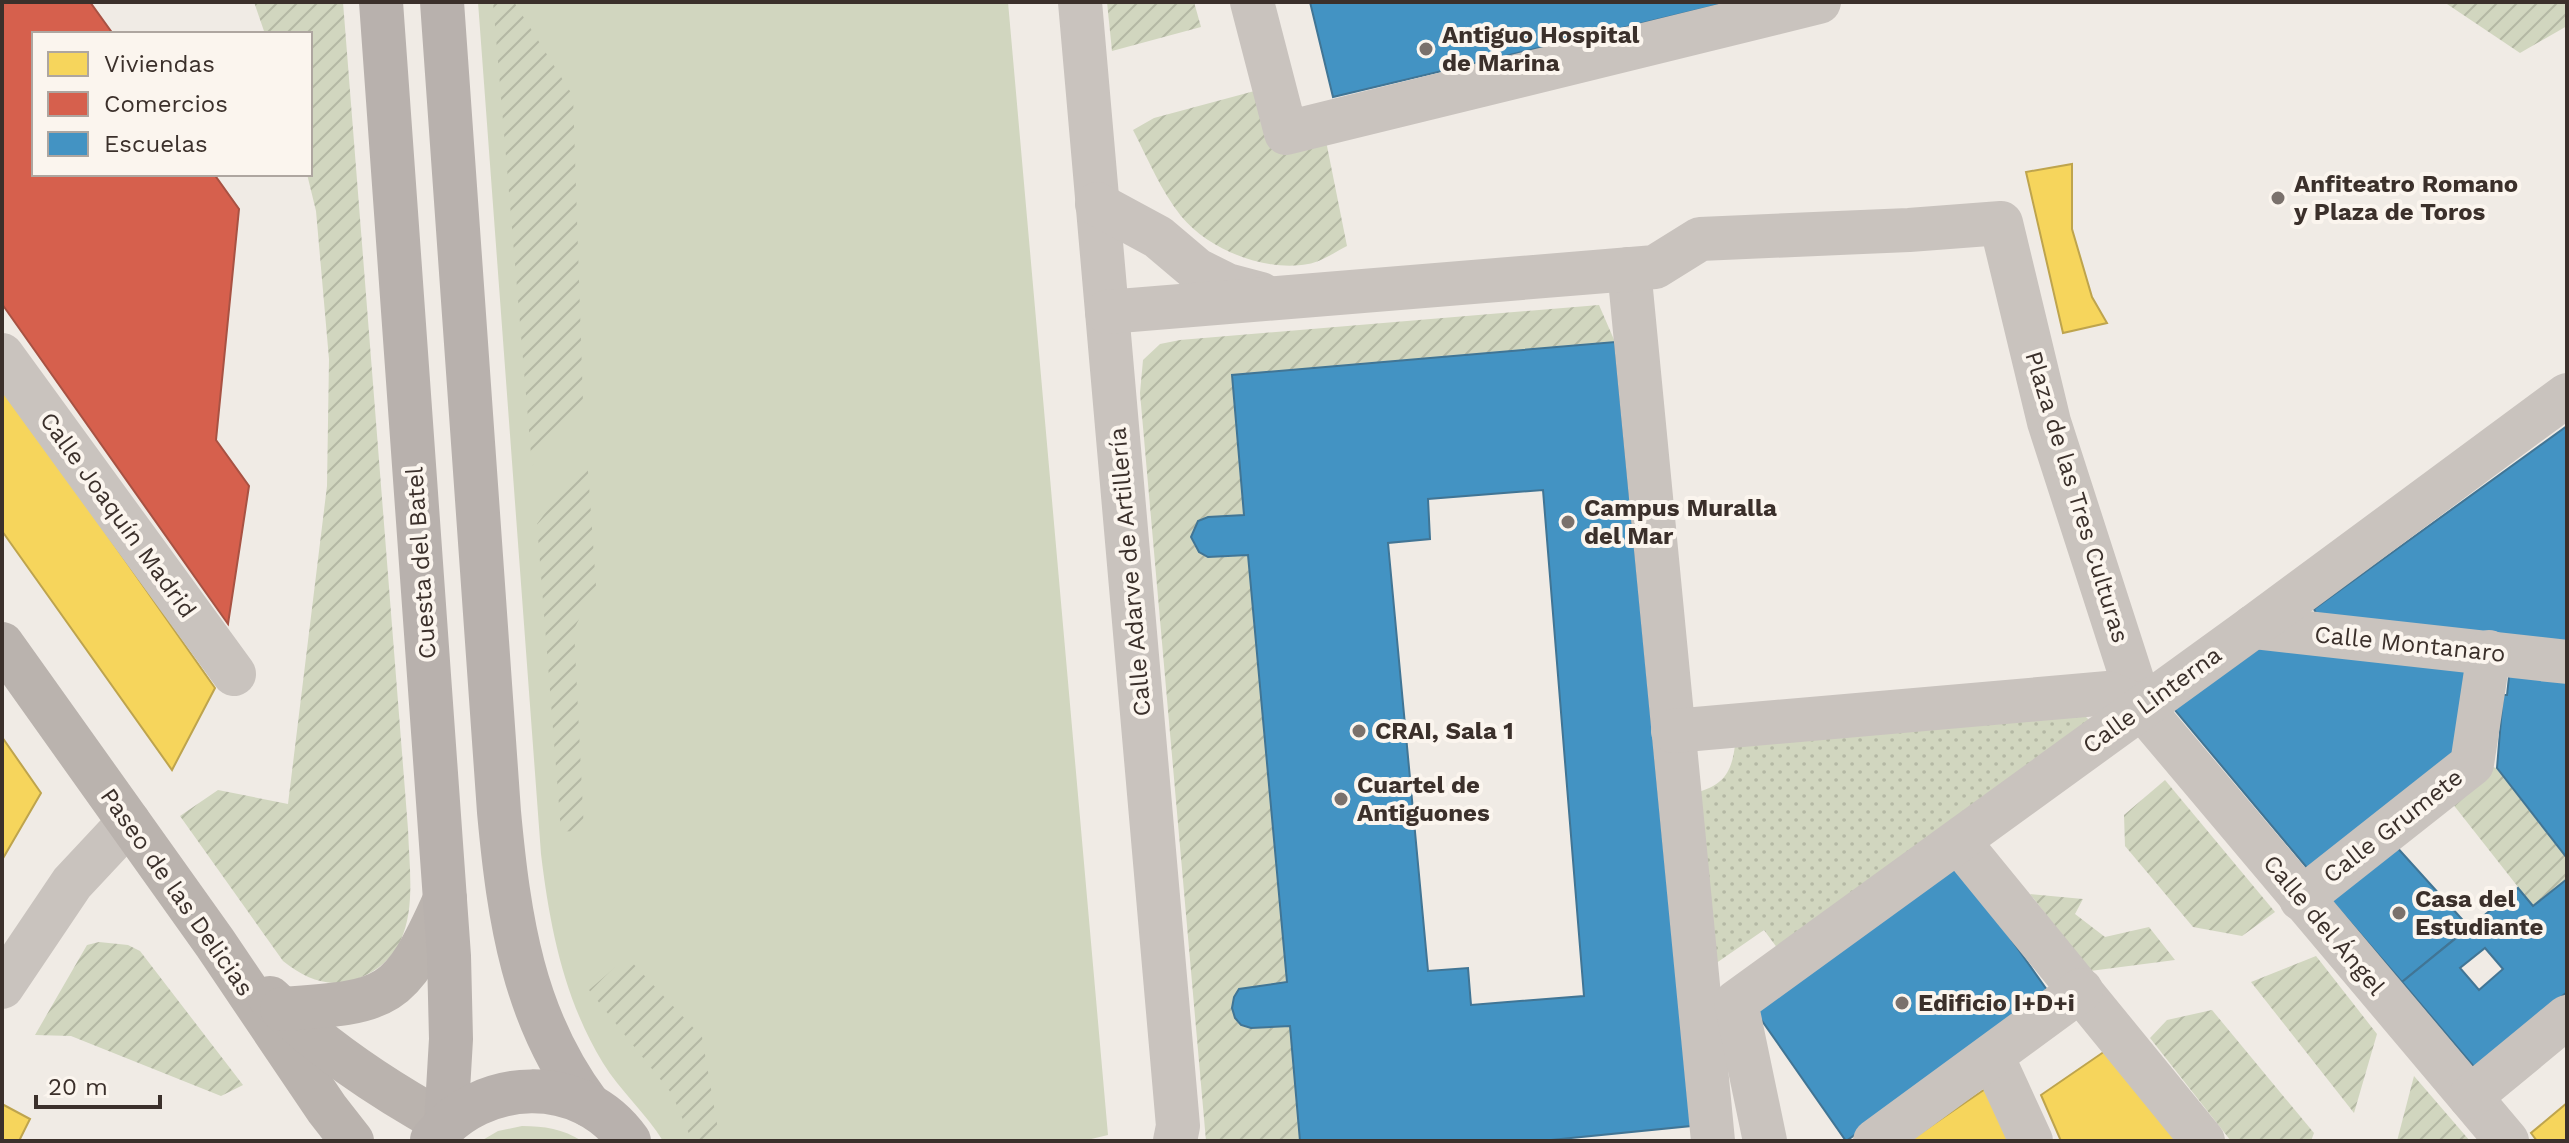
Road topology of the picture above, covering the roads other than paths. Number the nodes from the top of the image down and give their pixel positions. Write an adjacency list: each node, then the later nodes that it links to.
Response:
1 (381, 2): 21 (main road, Cuesta del Batel)
2 (442, 2): 29 (main road)
3 (1080, 2): 6 (street, Calle Adarve de Artillería)
4 (1252, 2): 5 (street)
5 (1819, 2)
6 (1097, 204): 8 (street); 9 (street, Calle Adarve de Artillería)
7 (1629, 269): 8 (street, Plaza de las Tres Culturas); 17 (street, Plaza de las Tres Culturas); 18 (street)
8 (1307, 296): 9 (street)
9 (1107, 312): 33 (street, Calle Adarve de Artillería)
10 (2, 355): 16 (street, Calle Joaquín Madrid)
11 (2567, 395): 12 (street, Calle Linterna)
12 (2253, 627): 14 (street, Calle Montanaro); 17 (street, Calle Linterna)
13 (2, 644): 19 (street, Paseo de las Delicias)
14 (2489, 652): 15 (street, Calle Montanaro); 22 (street, Calle Grumete)
15 (2567, 662)
16 (234, 674)
17 (2141, 707): 18 (street); 20 (street, Calle Linterna); 22 (street, Calle del Ángel)
18 (1673, 731): 34 (street)
19 (129, 822): 23 (street); 25 (street, Paseo de las Delicias)
20 (1959, 842): 24 (street); 35 (street, Calle Linterna)
21 (445, 899): 25 (street); 30 (main road, Cuesta del Batel)
22 (2301, 899): 28 (street, Calle del Ángel)
23 (2, 987)
24 (2081, 990): 27 (street); 38 (street)
25 (274, 1016): 30 (street, Paseo de las Delicias); 31 (street, Paseo de las Delicias)
26 (2567, 1017): 28 (street)
27 (1992, 1056): 36 (street); 37 (street)
28 (2470, 1097): 39 (street, Calle del Ángel)
29 (589, 1105): 30 (main road); 32 (main road)
30 (439, 1133)
31 (352, 1141)
32 (629, 1141)
33 (1175, 1141)
34 (1713, 1141)
35 (1765, 1141)
36 (1875, 1141)
37 (2031, 1141)
38 (2203, 1141)
39 (2507, 1141)

